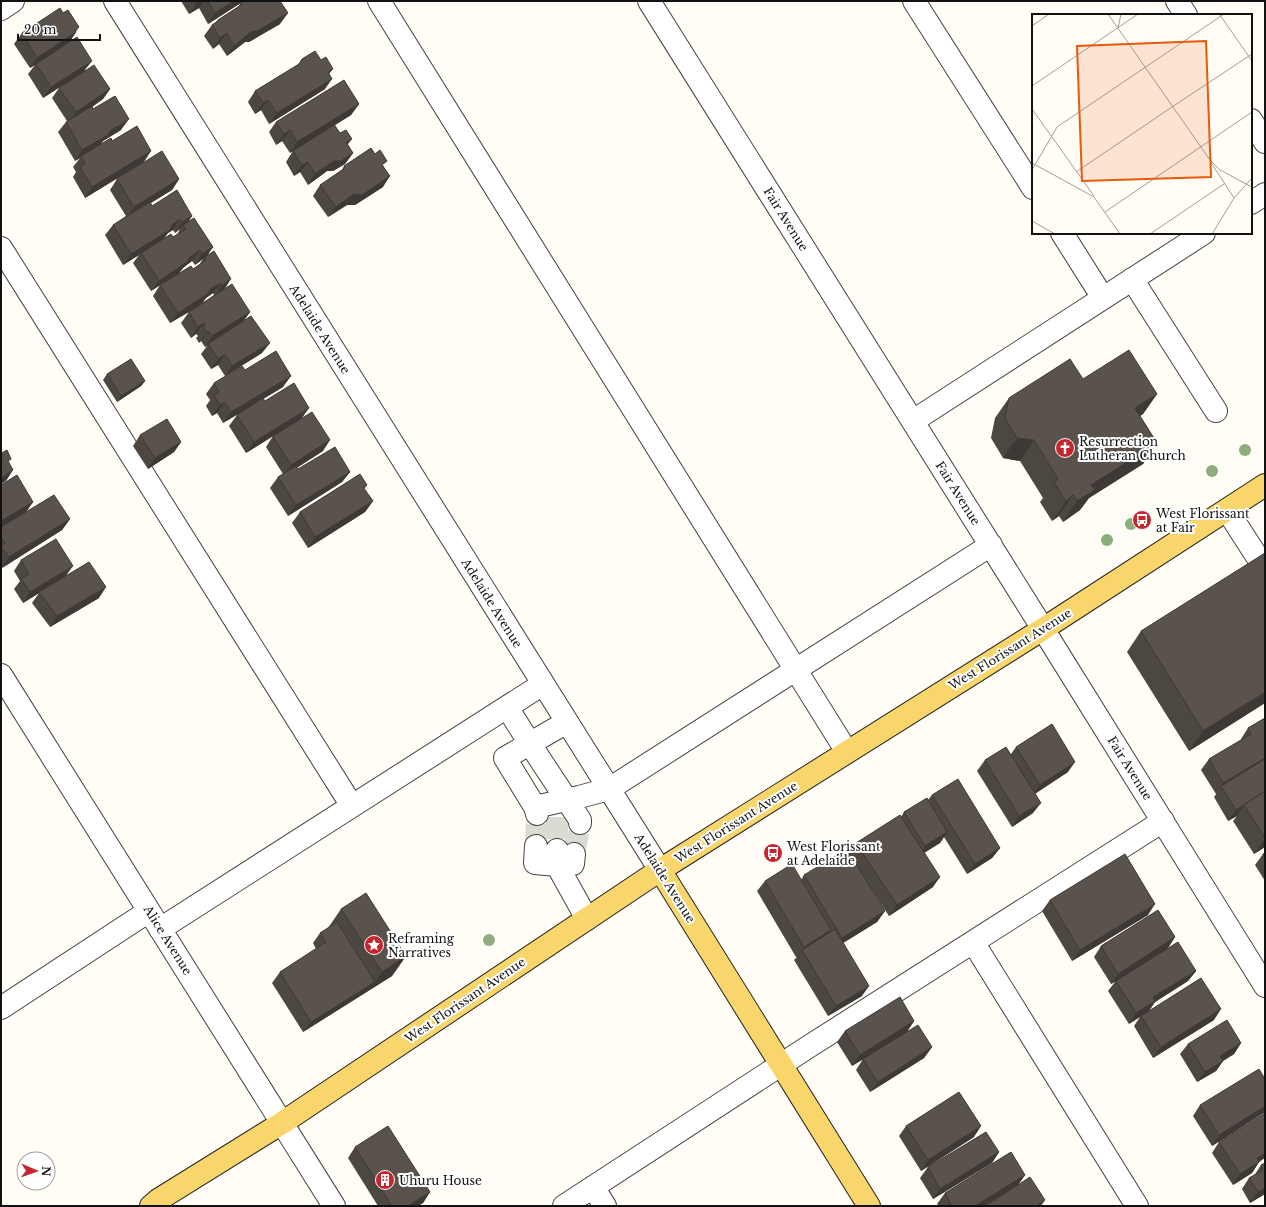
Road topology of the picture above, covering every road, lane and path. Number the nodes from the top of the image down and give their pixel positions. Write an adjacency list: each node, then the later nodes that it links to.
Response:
1 (13, 1): 7 (street)
2 (115, 1): 28 (street, Adelaide Avenue)
3 (379, 1): 26 (street)
4 (649, 1): 20 (street, Fair Avenue)
5 (914, 1): 11 (street)
6 (1177, 1): 8 (street)
7 (1, 9)
8 (1185, 14)
9 (1252, 122): 10 (street)
10 (1265, 142)
11 (1032, 186)
12 (1265, 194): 13 (street)
13 (1252, 202)
14 (1063, 234): 18 (street)
15 (1202, 234): 17 (street)
16 (1, 248): 34 (street)
17 (1132, 279): 18 (street); 19 (street)
18 (1103, 298): 20 (street)
19 (1216, 411)
20 (913, 421): 23 (street, Fair Avenue)
21 (1265, 485): 22 (main road, West Florissant Avenue)
22 (1227, 510): 24 (street); 25 (main road, West Florissant Avenue)
23 (991, 545): 25 (street, Fair Avenue); 26 (street)
24 (1265, 569)
25 (1043, 629): 32 (main road, West Florissant Avenue); 36 (street, Fair Avenue)
26 (796, 669): 32 (street); 33 (street)
27 (1, 675): 41 (street, Alice Avenue)
28 (543, 684): 29 (street); 30 (street, Adelaide Avenue)
29 (507, 707): 31 (street); 34 (street)
30 (567, 722): 31 (street); 33 (street, Adelaide Avenue)
31 (530, 744): 35 (street); 35 (street)
32 (847, 752): 39 (main road, West Florissant Avenue)
33 (609, 788): 35 (street); 39 (street, Adelaide Avenue)
34 (352, 806): 41 (street)
35 (550, 808): 37 (street)
36 (1163, 821): 42 (street); 43 (street, Fair Avenue)
37 (580, 823)
38 (536, 846): 40 (street)
39 (660, 870): 40 (main road, West Florissant Avenue); 45 (main road, Adelaide Avenue)
40 (587, 919): 46 (main road, West Florissant Avenue)
41 (155, 920): 44 (street); 46 (street, Alice Avenue)
42 (973, 942): 45 (street); 53 (street)
43 (1265, 986)
44 (1, 1008)
45 (781, 1065): 47 (street); 52 (main road, Adelaide Avenue)
46 (282, 1123): 48 (main road, West Florissant Avenue); 49 (street, Alice Avenue)
47 (593, 1187): 50 (street); 51 (street)
48 (150, 1204)
49 (334, 1206)
50 (564, 1206)
51 (605, 1206)
52 (869, 1206)
53 (1137, 1206)

